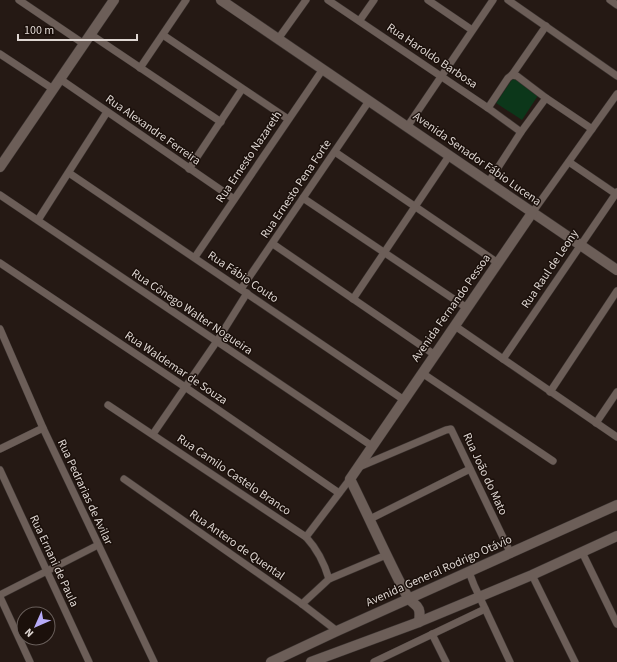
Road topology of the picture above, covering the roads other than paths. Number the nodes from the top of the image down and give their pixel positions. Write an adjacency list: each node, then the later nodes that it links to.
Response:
1 (20, 0): 19 (street)
2 (114, 0): 16 (street)
3 (186, 0): 17 (street)
4 (221, 0): 18 (street, Avenida Senador Fábio Lucena)
5 (306, 0): 18 (street)
6 (328, 0): 13 (street, Rua Haroldo Barbosa)
7 (374, 0): 13 (street)
8 (428, 0): 15 (street)
9 (493, 0): 15 (street)
10 (508, 0): 14 (street)
11 (610, 0): 12 (street)
12 (617, 5)
13 (360, 20): 24 (street, Rua Haroldo Barbosa)
14 (546, 26): 23 (street); 25 (street)
15 (472, 30): 24 (street)
16 (90, 34): 19 (street); 21 (street)
17 (163, 35): 21 (street); 28 (street)
18 (278, 39): 22 (street, Avenida Senador Fábio Lucena)
19 (84, 44): 26 (street)
20 (1, 56): 27 (street)
21 (140, 68): 35 (street)
22 (323, 69): 31 (street, Avenida Senador Fábio Lucena); 34 (street, Rua Ernesto Nazareth)
23 (512, 75): 30 (street); 32 (street)
24 (442, 76): 32 (street, Rua Haroldo Barbosa); 36 (street)
25 (617, 76)
26 (60, 79): 27 (street); 33 (street, Rua Alexandre Ferreira)
27 (53, 89): 42 (street)
28 (242, 89): 34 (street); 35 (street)
29 (617, 94): 37 (street, Avenida Fernando Pessoa)
30 (546, 98): 37 (street); 38 (street)
31 (369, 101): 36 (street, Avenida Senador Fábio Lucena); 39 (street, Rua Ernesto Pena Forte)
32 (488, 108): 38 (street, Rua Haroldo Barbosa)
33 (107, 112): 43 (street, Rua Alexandre Ferreira); 44 (street)
34 (288, 119): 49 (street, Rua Ernesto Nazareth)
35 (220, 122): 43 (street)
36 (407, 127): 40 (street, Avenida Senador Fábio Lucena)
37 (592, 130): 41 (street, Avenida Fernando Pessoa)
38 (521, 132): 45 (street)
39 (335, 152): 48 (street, Rua Ernesto Pena Forte); 50 (street)
40 (449, 156): 45 (street, Avenida Senador Fábio Lucena); 50 (street)
41 (569, 162): 46 (street); 51 (street, Avenida Fernando Pessoa)
42 (0, 167)
43 (189, 169): 49 (street, Rua Alexandre Ferreira)
44 (69, 173): 52 (street); 56 (street, Rua Fábio Couto)
45 (488, 183): 51 (street, Avenida Senador Fábio Lucena)
46 (616, 193): 54 (street, Rua Raul de Leony)
47 (0, 195): 52 (street, Rua Cônego Walter Nogueira)
48 (303, 198): 53 (street, Rua Ernesto Pena Forte); 55 (street)
49 (234, 199): 56 (street, Rua Ernesto Nazareth)
50 (416, 206): 55 (street); 58 (street)
51 (532, 214): 54 (street, Avenida Senador Fábio Lucena); 58 (street, Avenida Fernando Pessoa)
52 (38, 220): 66 (street, Rua Cônego Walter Nogueira)
53 (273, 244): 60 (street, Rua Ernesto Pena Forte); 62 (street)
54 (580, 245): 59 (street, Avenida Senador Fábio Lucena); 68 (street, Rua Raul de Leony)
55 (384, 253): 62 (street); 63 (street)
56 (195, 257): 60 (street, Rua Fábio Couto)
57 (0, 263): 70 (street, Rua Waldemar de Souza)
58 (498, 263): 63 (street, Avenida Fernando Pessoa)
59 (617, 270)
60 (244, 291): 66 (street, Rua Ernesto Pena Forte); 73 (street, Rua Fábio Couto)
61 (617, 291): 71 (street)
62 (353, 299): 67 (street)
63 (467, 308): 64 (street, Avenida Fernando Pessoa)
64 (455, 326): 67 (street, Avenida Fernando Pessoa); 68 (street)
65 (0, 329): 76 (street, Rua Pedrarias de Avilar)
66 (217, 342): 70 (street, Rua Ernesto Pena Forte); 79 (street, Rua Cônego Walter Nogueira)
67 (435, 355): 69 (street, Avenida Fernando Pessoa)
68 (503, 359): 71 (street)
69 (422, 373): 73 (street, Avenida Fernando Pessoa); 81 (street)
70 (185, 387): 77 (street, Rua Ernesto Pena Forte); 87 (street, Rua Waldemar de Souza)
71 (550, 392): 75 (street)
72 (617, 392): 75 (street)
73 (404, 400): 79 (street, Avenida Fernando Pessoa)
74 (108, 405): 77 (street, Rua Camilo Castelo Branco)
75 (596, 423): 78 (street)
76 (43, 428): 80 (street); 92 (street, Rua Pedrarias de Avilar)
77 (153, 434): 91 (street, Rua Camilo Castelo Branco)
78 (617, 438)
79 (372, 446): 82 (street, Avenida Fernando Pessoa)
80 (0, 449)
81 (553, 461)
82 (359, 467): 83 (street, Rua João do Mato); 86 (street, Avenida Fernando Pessoa)
83 (470, 469): 89 (street); 94 (street, Rua João do Mato)
84 (0, 470): 96 (street, Rua Ernani de Paula)
85 (124, 479): 103 (street, Rua Antero de Quental)
86 (350, 479): 87 (street, Avenida Fernando Pessoa); 89 (street)
87 (339, 494): 91 (street, Avenida Fernando Pessoa)
88 (617, 505): 94 (street, Avenida General Rodrigo Otávio)
89 (370, 519): 95 (street)
90 (617, 536): 93 (street)
91 (306, 537): 99 (street, Rua Camilo Castelo Branco)
92 (98, 545): 96 (street); 112 (street, Rua Pedrarias de Avilar)
93 (582, 552): 98 (street); 106 (street)
94 (511, 554): 97 (street, Avenida General Rodrigo Otávio)
95 (386, 555): 99 (street); 102 (street)
96 (47, 571): 100 (street); 111 (street, Rua Ernani de Paula)
97 (469, 572): 101 (street); 102 (street, Avenida General Rodrigo Otávio)
98 (532, 575): 101 (street); 118 (street)
99 (329, 579): 103 (street)
100 (0, 596): 110 (street)
101 (479, 596): 104 (street); 105 (street)
102 (408, 599): 105 (street); 107 (street, Avenida General Rodrigo Otávio)
103 (302, 604): 107 (street, Rua Antero de Quental)
104 (485, 609): 108 (street); 117 (street)
105 (419, 622): 114 (street)
106 (617, 624)
107 (337, 631): 113 (street, Avenida General Rodrigo Otávio)
108 (432, 634): 109 (street); 116 (street)
109 (385, 660): 115 (street)
110 (30, 662)
111 (89, 662)
112 (154, 662)
113 (271, 662)
114 (311, 662)
115 (374, 662)
116 (446, 662)
117 (510, 662)
118 (575, 662)

